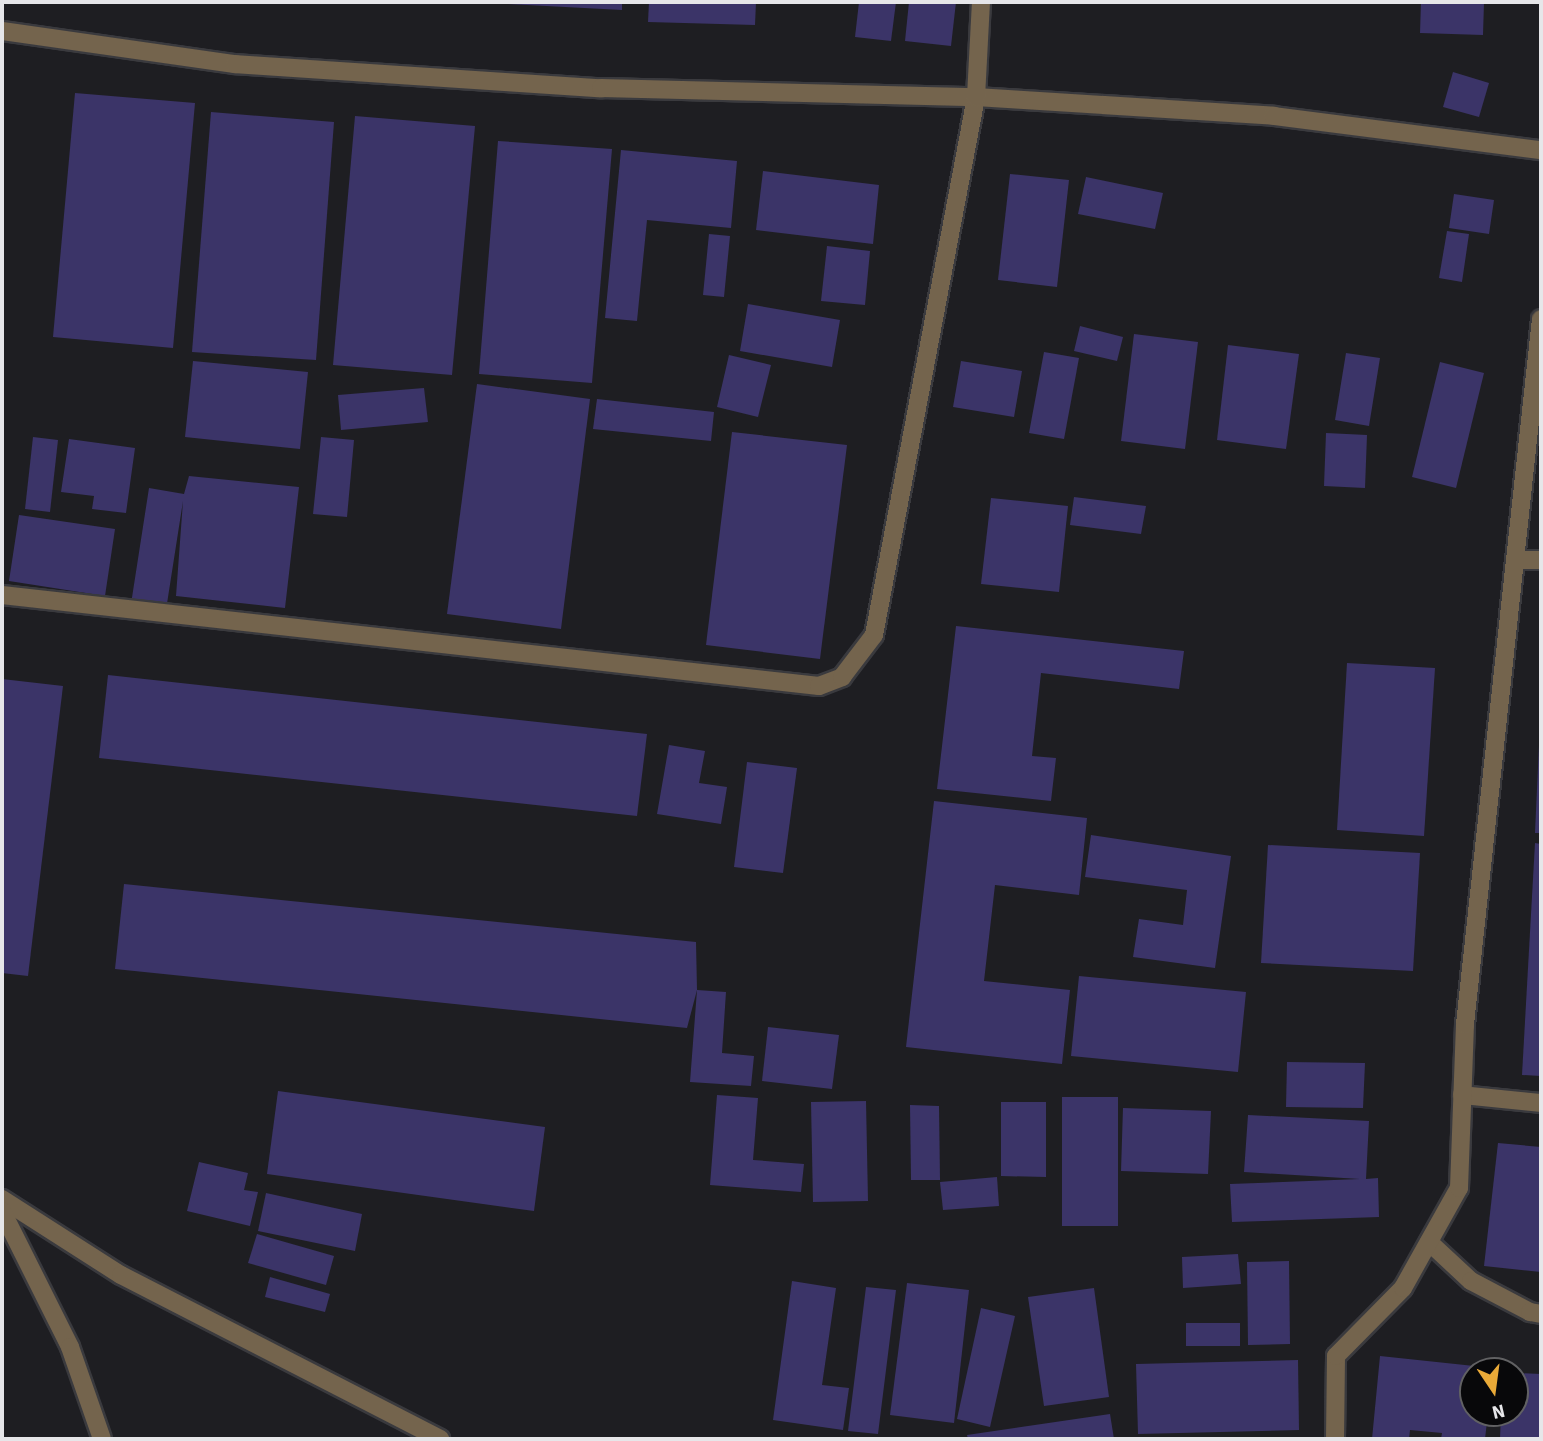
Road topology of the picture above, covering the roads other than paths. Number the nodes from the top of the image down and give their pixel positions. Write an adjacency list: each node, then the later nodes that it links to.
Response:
1 (981, 2): 3 (street)
2 (2, 31): 3 (street)
3 (976, 97): 4 (street); 8 (street)
4 (1541, 150)
5 (1541, 319): 7 (street)
6 (1541, 560): 7 (street)
7 (1517, 561): 9 (street)
8 (2, 595)
9 (1462, 1095): 10 (street); 13 (street)
10 (1541, 1103)
11 (2, 1199): 16 (street)
12 (2, 1211): 15 (street)
13 (1429, 1242): 14 (street); 17 (street)
14 (1541, 1314)
15 (102, 1439)
16 (440, 1439)
17 (1335, 1439)

